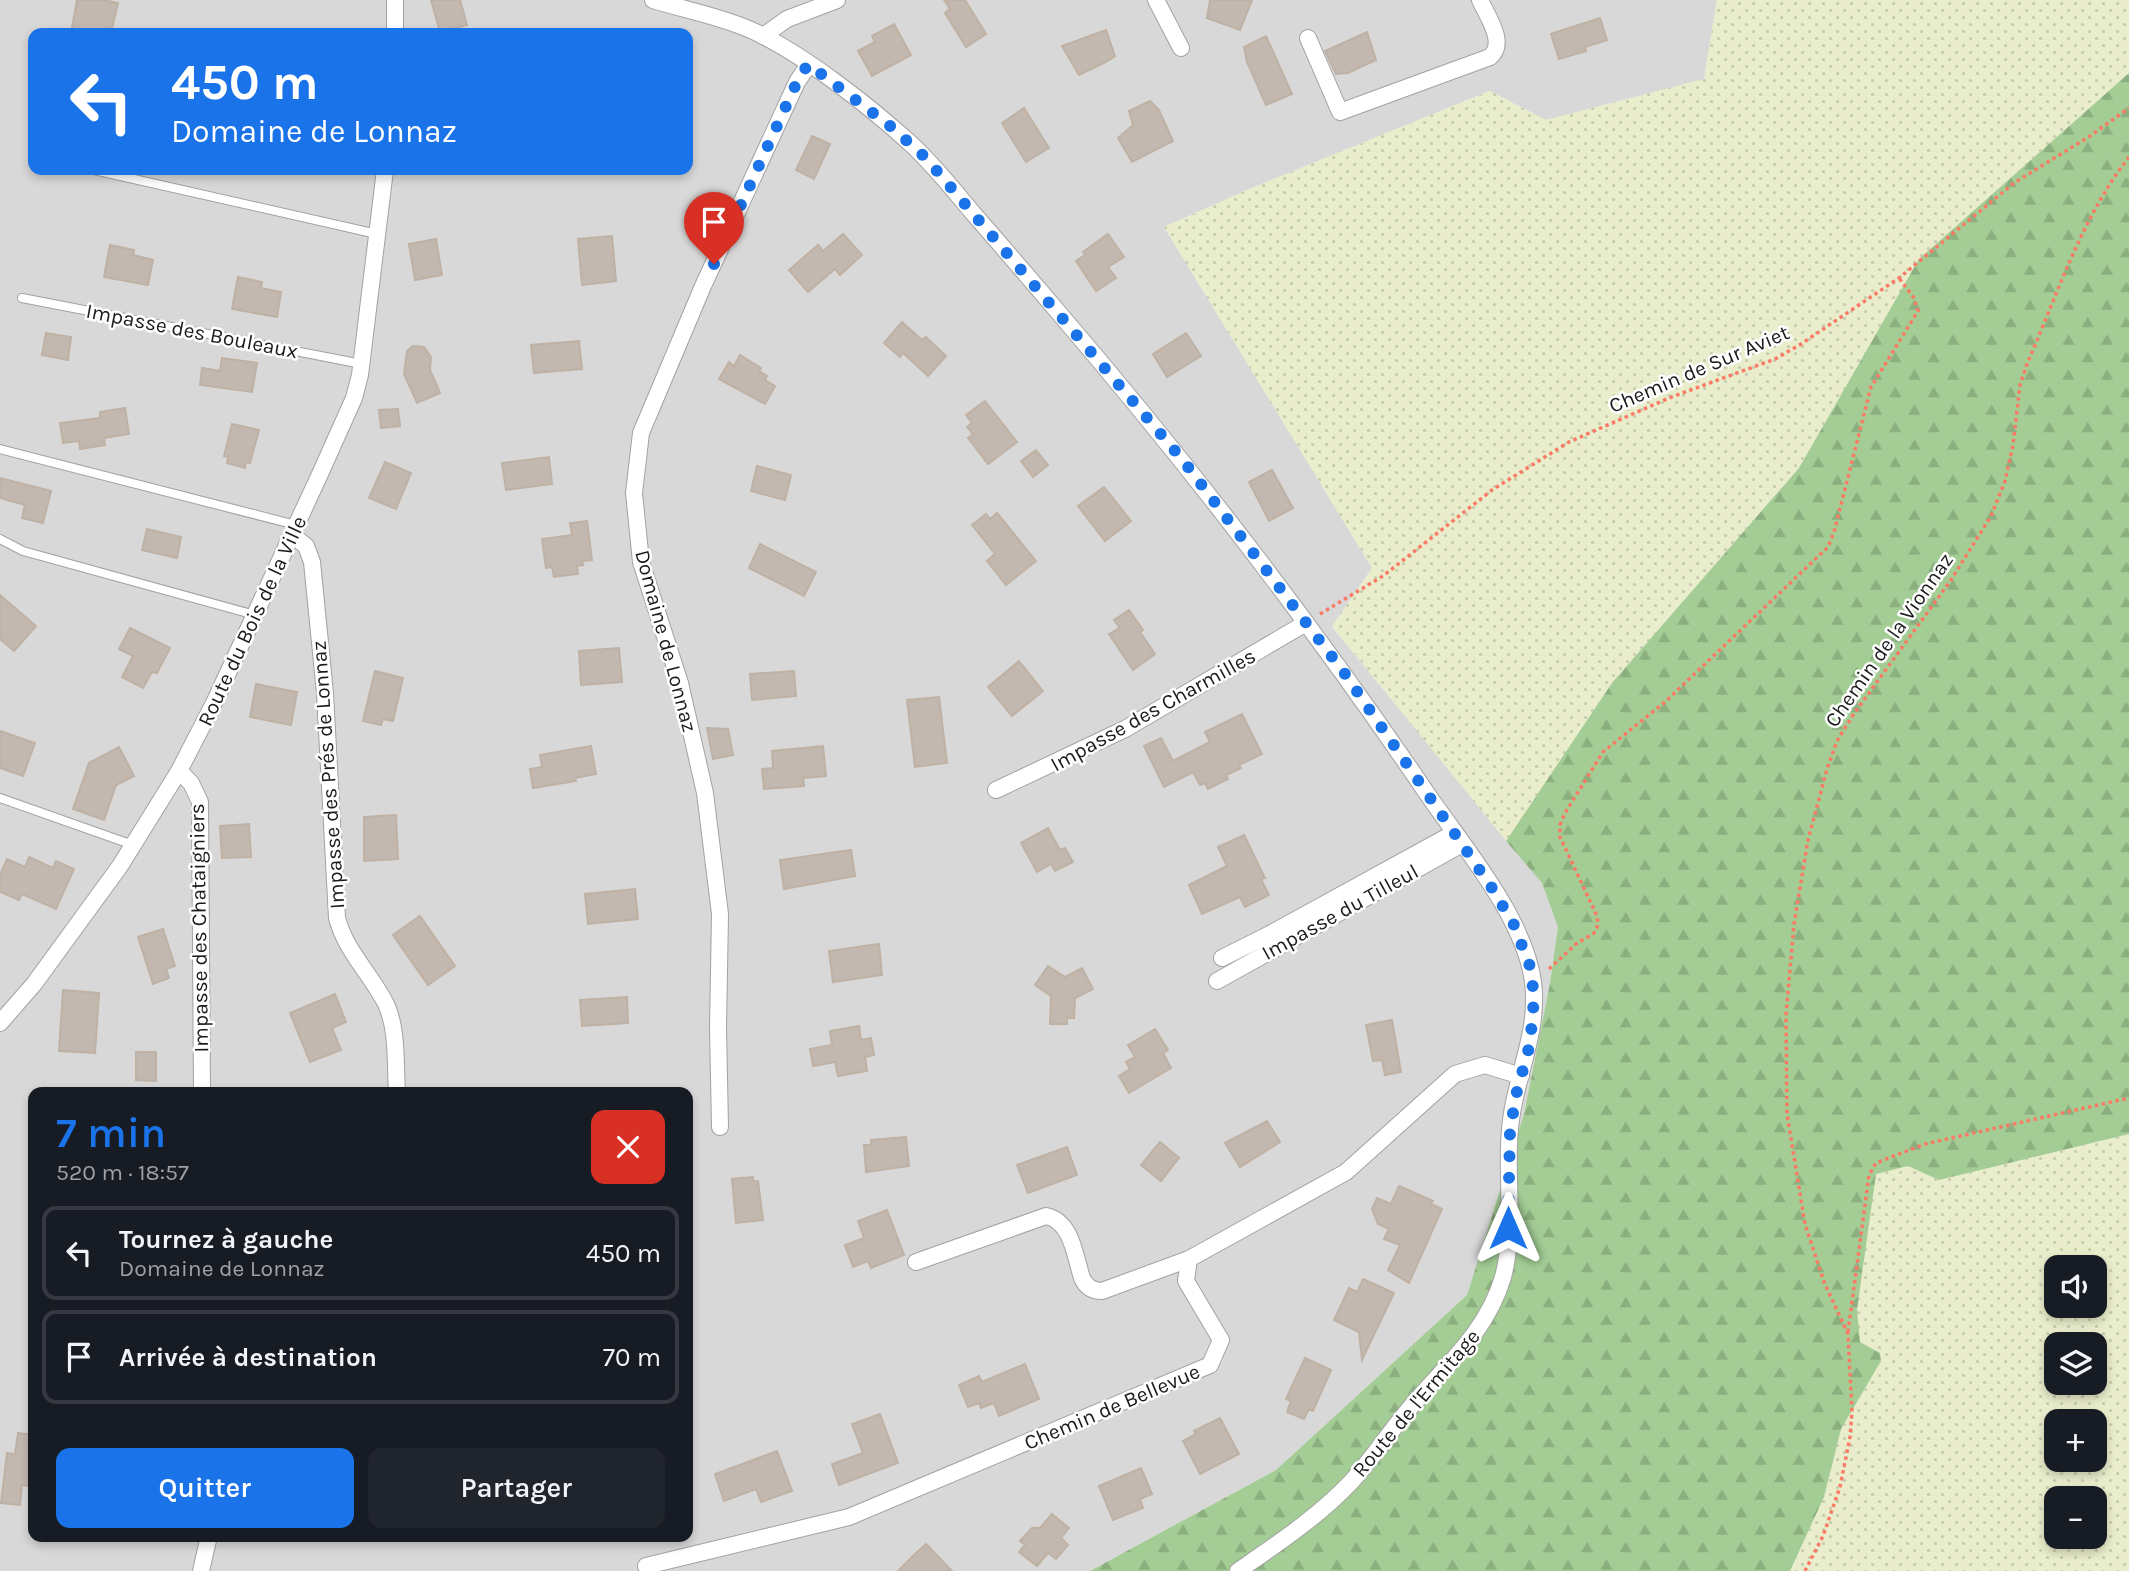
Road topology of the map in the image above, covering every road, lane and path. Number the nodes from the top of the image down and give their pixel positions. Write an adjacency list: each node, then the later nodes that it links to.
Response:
1 (395, 0): 6 (street)
2 (653, 0): 7 (street, Route de l'Ermitage)
3 (837, 0): 7 (street)
4 (1157, 0): 9 (street)
5 (1480, 0): 8 (street)
6 (395, 28)
7 (763, 36): 10 (street, Route de l'Ermitage)
8 (1308, 38)
9 (1181, 48)
10 (808, 64): 23 (street, Route de l'Ermitage); 37 (street, Domaine de Lonnaz)
11 (2129, 108): 16 (path, Chemin de Sur Aviet)
12 (2129, 158): 40 (path, Chemin de la Vionnaz)
13 (116, 175): 15 (lane)
14 (384, 175): 15 (street, Route du Bois de la Ville)
15 (377, 234): 18 (street, Route du Bois de la Ville)
16 (1899, 278): 23 (path, Chemin de Sur Aviet); 31 (path)
17 (22, 298): 18 (lane, Impasse des Bouleaux)
18 (362, 364): 20 (street, Route du Bois de la Ville)
19 (0, 449): 20 (lane)
20 (294, 530): 22 (street, Route du Bois de la Ville); 35 (street, Impasse des Prés de Lonnaz)
21 (0, 539): 22 (lane)
22 (255, 615): 24 (street, Route du Bois de la Ville)
23 (1307, 623): 25 (street, Impasse des Charmilles); 27 (street, Route de l'Ermitage)
24 (179, 771): 28 (street, Route du Bois de la Ville); 34 (street, Impasse des Chataigniers)
25 (996, 790)
26 (0, 798): 28 (lane)
27 (1458, 839): 29 (street); 30 (street, Impasse du Tilleul); 31 (street, Route de l'Ermitage)
28 (134, 845): 32 (street, Route du Bois de la Ville)
29 (1222, 958)
30 (1217, 981)
31 (1533, 984): 33 (street, Route de l'Ermitage)
32 (3, 1016)
33 (1521, 1076): 38 (street); 44 (street, Route de l'Ermitage)
34 (202, 1087)
35 (397, 1087)
36 (2129, 1098): 40 (path)
37 (720, 1127)
38 (1189, 1259): 39 (street); 42 (street, Chemin de Bellevue)
39 (916, 1262)
40 (1848, 1334): 45 (path, Chemin de la Vionnaz)
41 (208, 1542): 43 (street)
42 (646, 1566)
43 (201, 1571)
44 (1238, 1571)
45 (1805, 1571)

